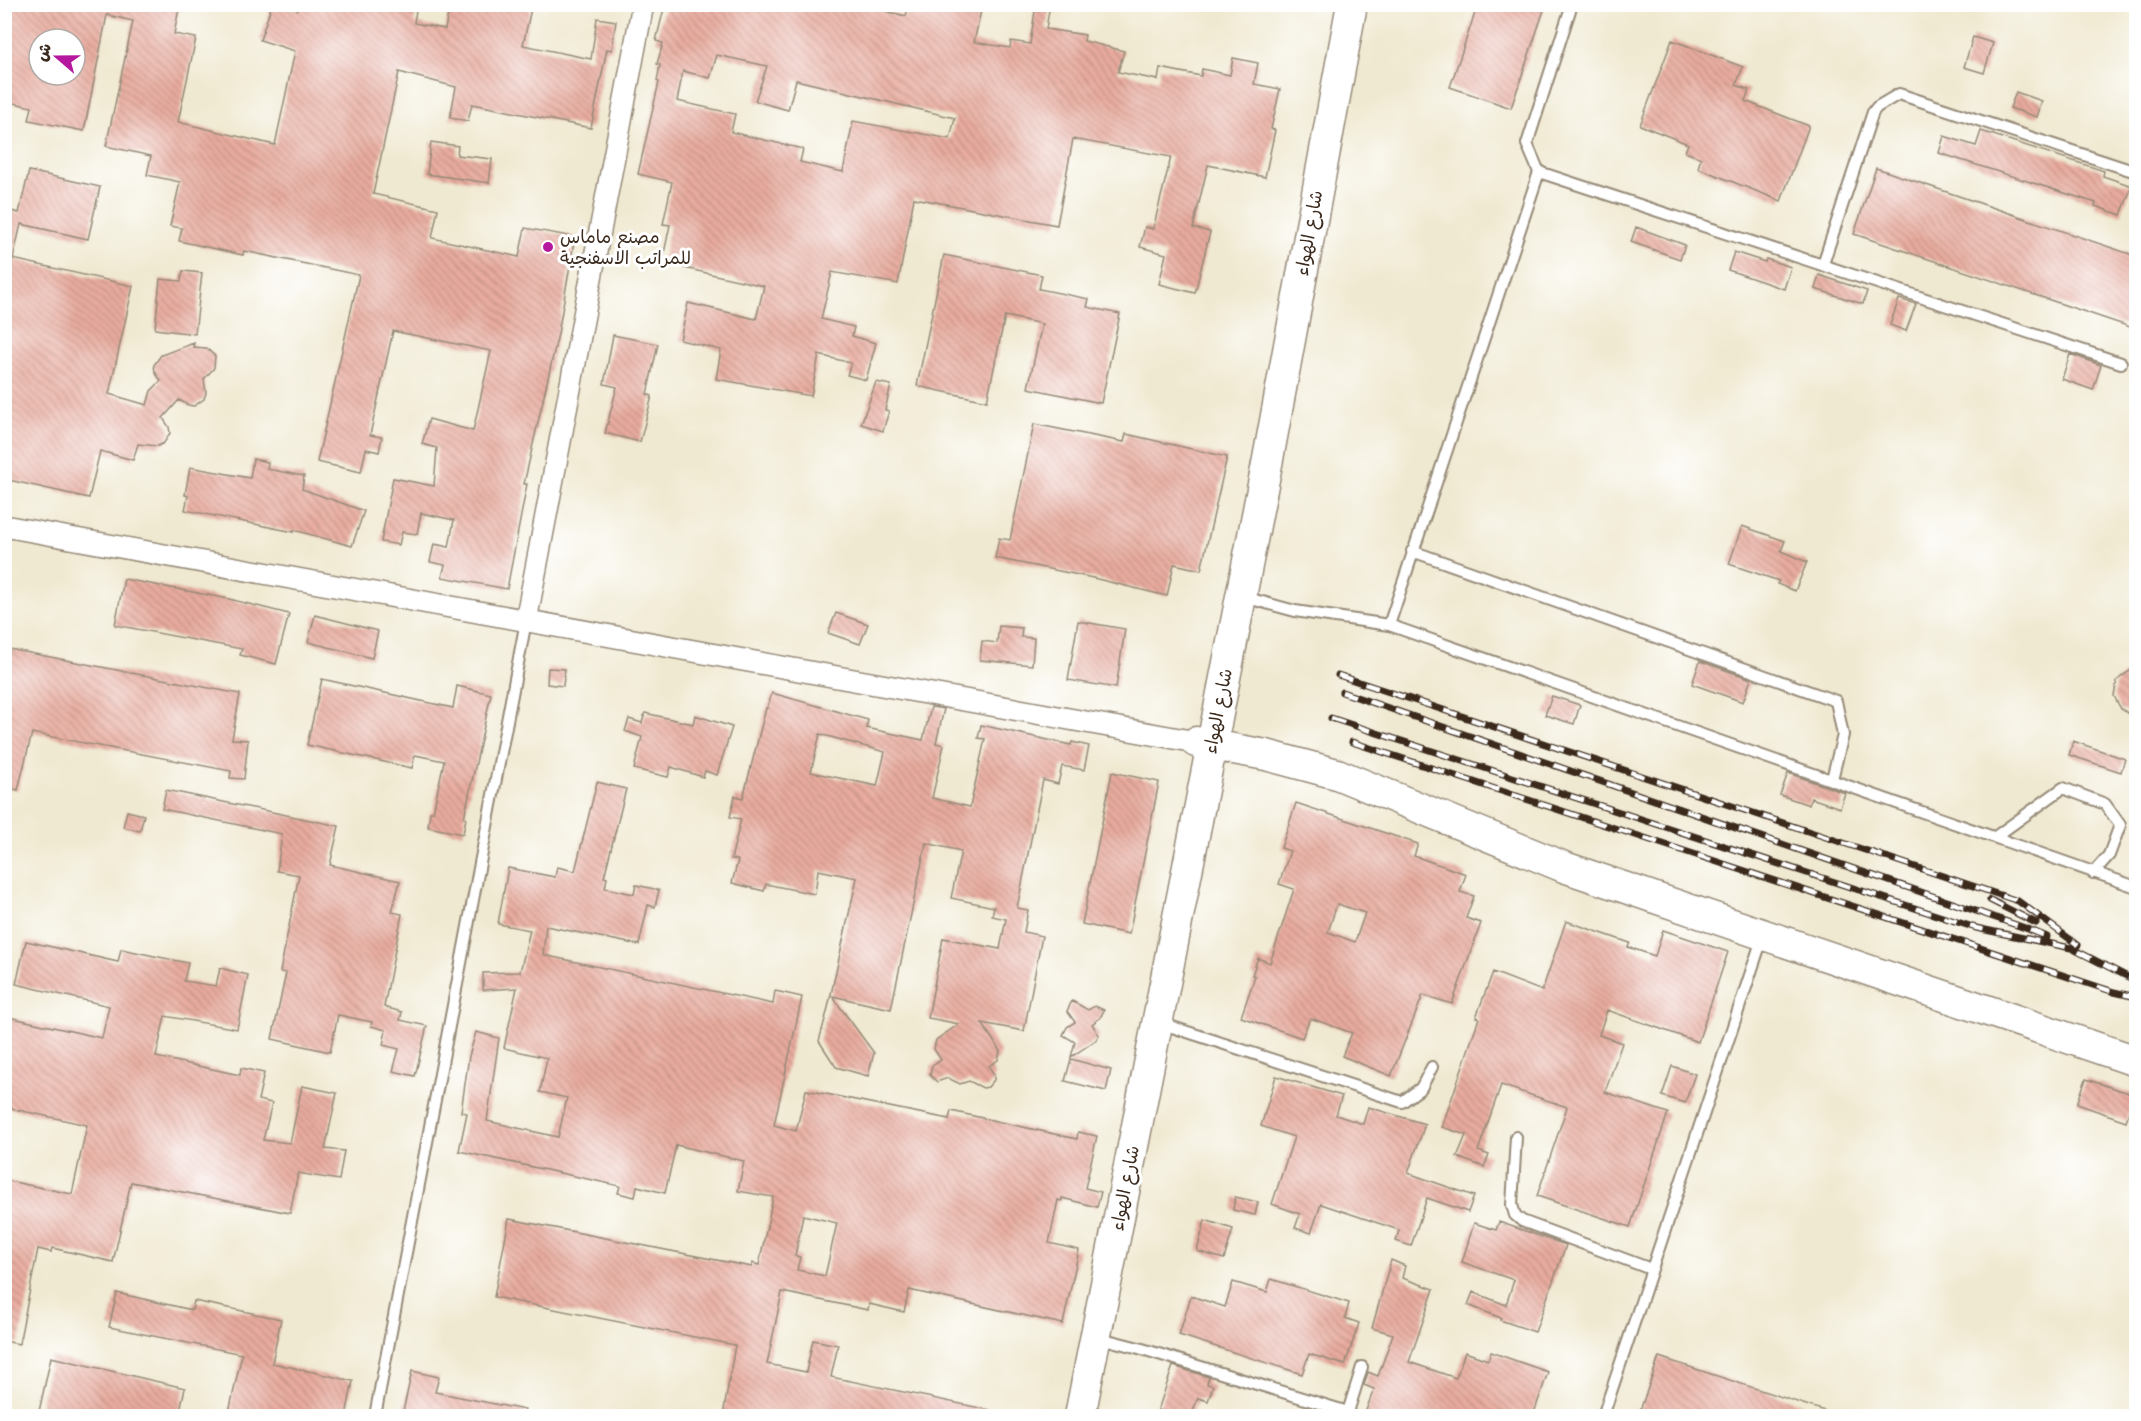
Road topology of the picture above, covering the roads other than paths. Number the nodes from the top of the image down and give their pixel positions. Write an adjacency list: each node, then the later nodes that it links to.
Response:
1 (643, 4): 11 (street)
2 (1352, 4): 10 (street, شارع الهواء)
3 (1572, 4): 4 (lane)
4 (1539, 172): 6 (lane); 9 (lane)
5 (2136, 172): 6 (lane)
6 (1823, 264): 7 (lane)
7 (2121, 363)
8 (4, 526): 11 (street)
9 (1412, 551): 12 (lane); 14 (lane)
10 (1240, 597): 12 (lane); 13 (street, شارع الهواء)
11 (526, 621): 13 (street); 26 (lane)
12 (1389, 625): 14 (lane)
13 (1204, 744): 18 (street); 19 (street, شارع الهواء)
14 (1832, 779): 15 (lane)
15 (1995, 837): 16 (lane); 16 (lane)
16 (2093, 873): 17 (lane)
17 (2136, 887)
18 (1763, 935): 20 (street); 23 (lane)
19 (1157, 1022): 21 (lane); 24 (street, شارع الهواء)
20 (2136, 1061)
21 (1432, 1067)
22 (1516, 1137): 23 (lane)
23 (1651, 1269): 28 (lane)
24 (1096, 1337): 25 (lane); 27 (street, شارع الهواء)
25 (1362, 1367)
26 (375, 1416)
27 (1080, 1416)
28 (1603, 1416)

